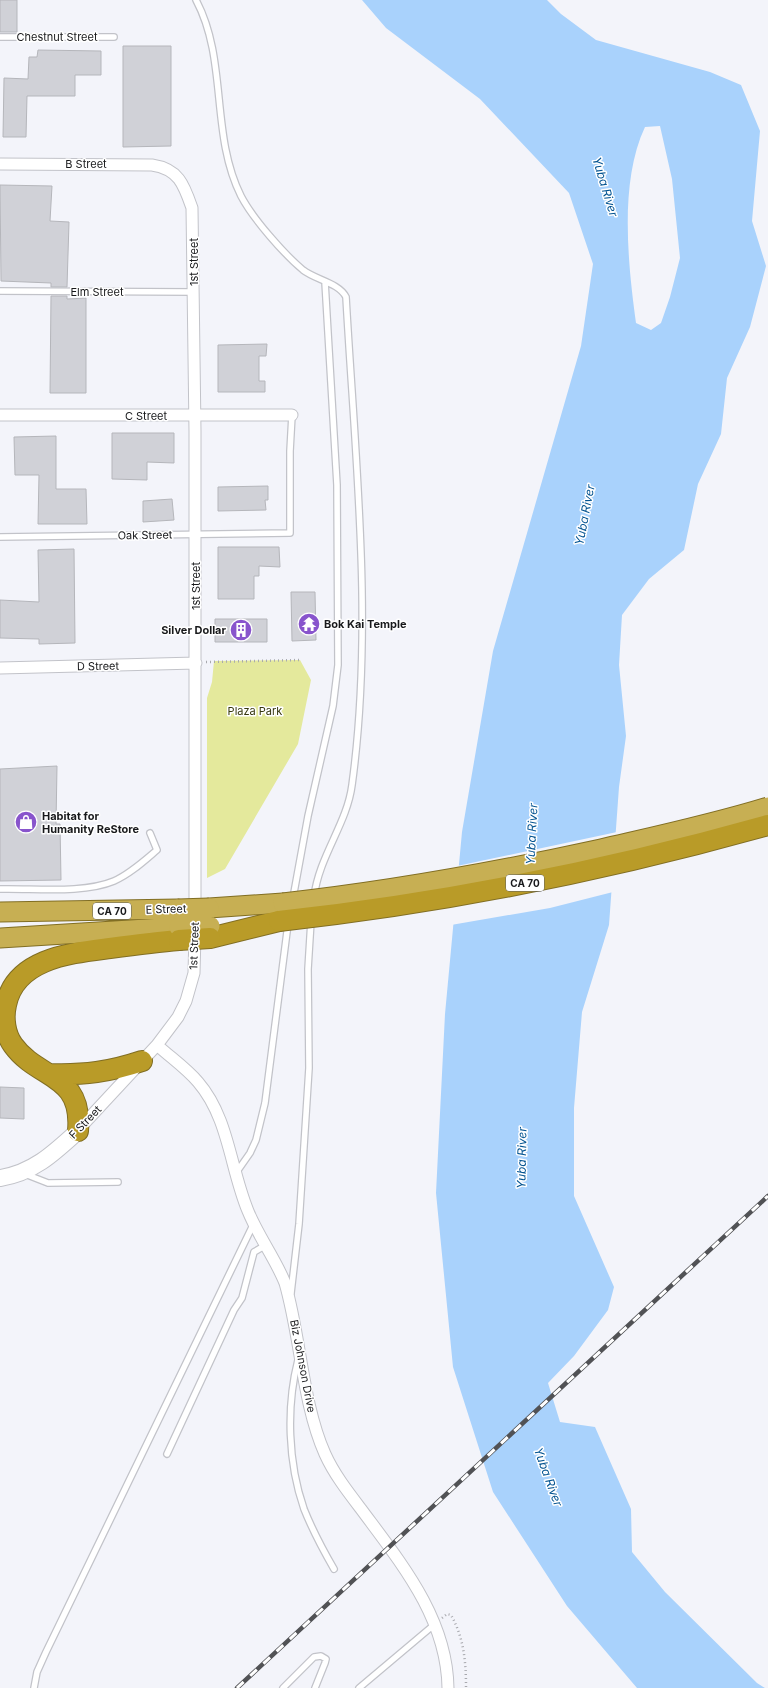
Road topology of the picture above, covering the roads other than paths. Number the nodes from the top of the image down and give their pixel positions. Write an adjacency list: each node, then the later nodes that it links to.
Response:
1 (196, 0): 6 (lane)
2 (0, 37): 3 (lane, Chestnut Street)
3 (114, 37)
4 (0, 164): 5 (street, B Street)
5 (172, 170): 8 (street, 1st Street)
6 (325, 282): 21 (lane); 35 (lane)
7 (0, 292): 8 (lane, Elm Street)
8 (194, 292): 11 (street, 1st Street)
9 (0, 415): 11 (street, C Street)
10 (292, 415): 11 (street, C Street); 12 (lane, Oak Street)
11 (195, 416): 12 (street, 1st Street)
12 (195, 535): 13 (lane, Oak Street); 14 (street, 1st Street)
13 (0, 537)
14 (196, 663): 15 (street, D Street); 25 (street, 1st Street)
15 (0, 668)
16 (768, 807): 21 (highway, CA 70, bridge)
17 (768, 825): 21 (highway, CA 70, bridge)
18 (150, 832): 19 (lane)
19 (0, 888)
20 (0, 912): 23 (highway, E Street / CA 70)
21 (286, 912): 22 (highway); 22 (highway, E Street / CA 70); 30 (lane)
22 (210, 924): 23 (highway, bridge); 23 (highway, E Street / CA 70, bridge)
23 (179, 925): 24 (highway, E Street / CA 70); 27 (highway)
24 (0, 938)
25 (157, 1046): 26 (street, F Street); 30 (street, Biz Johnson Drive)
26 (142, 1061): 27 (highway); 28 (street, F Street)
27 (50, 1074): 28 (highway)
28 (78, 1131): 29 (main road, F Street)
29 (21, 1173): 31 (main road, F Street); 32 (lane)
30 (236, 1173): 33 (street, Biz Johnson Drive)
31 (0, 1178)
32 (118, 1182)
33 (254, 1223): 34 (street, Biz Johnson Drive); 41 (lane)
34 (266, 1245): 35 (street, Biz Johnson Drive); 37 (lane)
35 (290, 1300): 36 (street, Biz Johnson Drive)
36 (300, 1350): 38 (lane); 39 (street, Biz Johnson Drive)
37 (167, 1454)
38 (334, 1569)
39 (435, 1624): 40 (street, Biz Johnson Drive); 44 (lane)
40 (450, 1687)
41 (34, 1688)
42 (283, 1688): 43 (lane)
43 (315, 1688)
44 (359, 1688)

